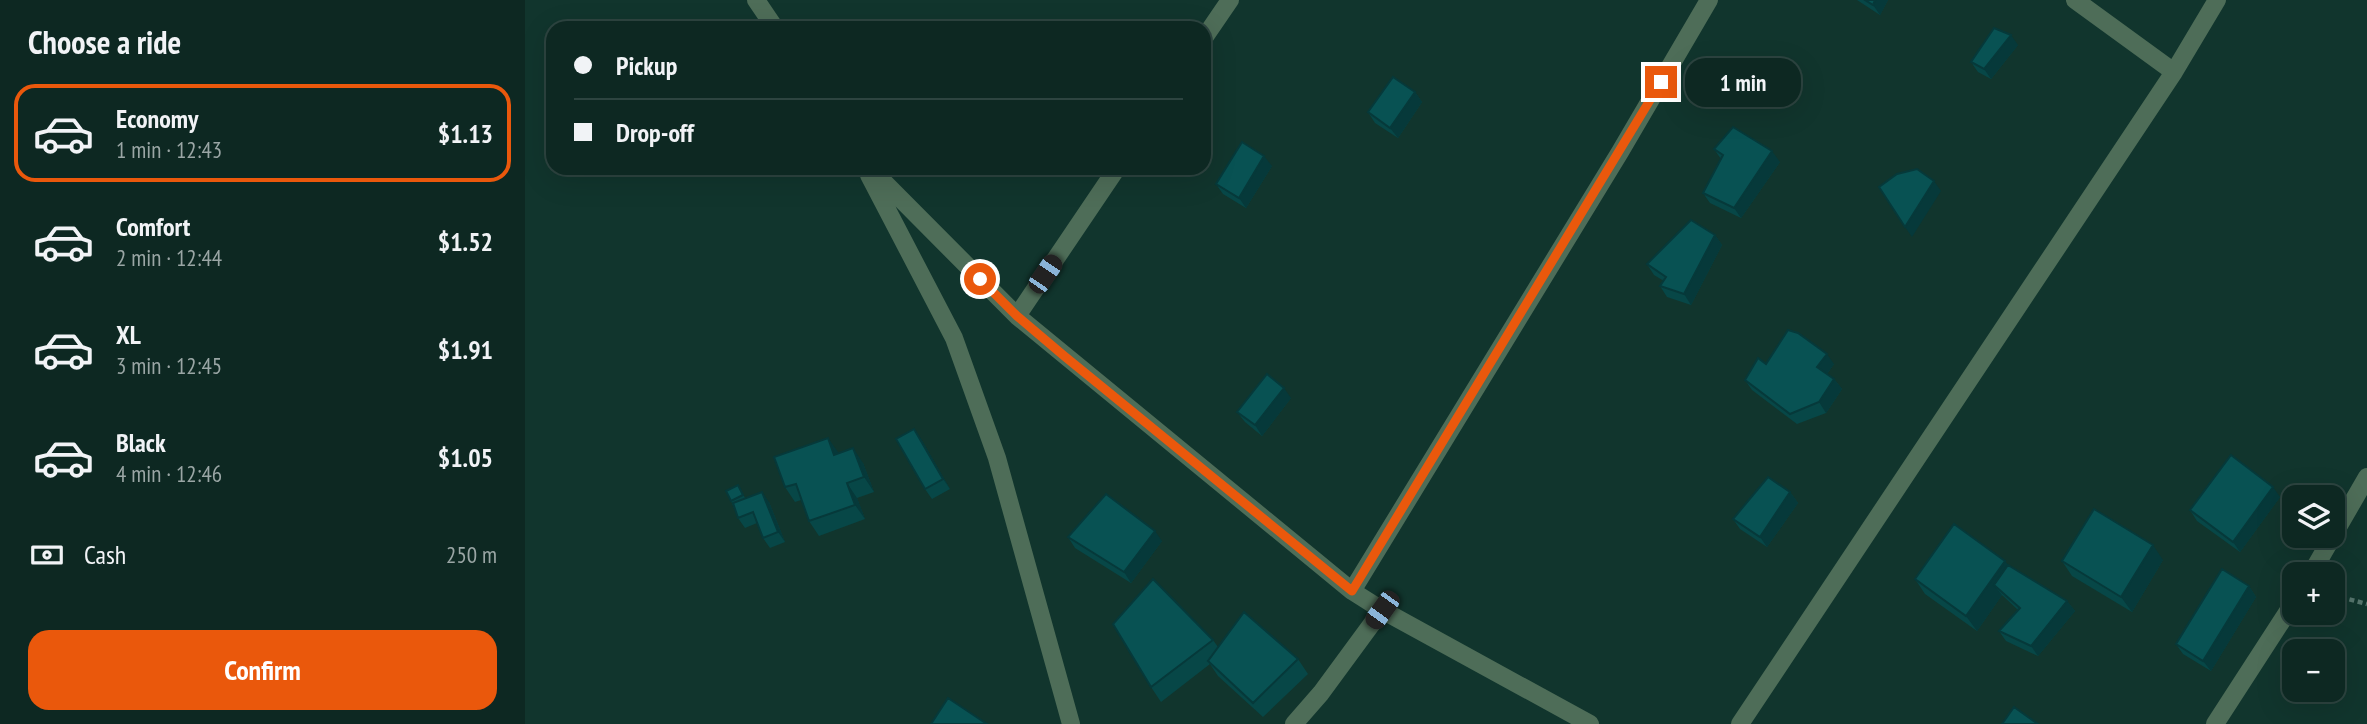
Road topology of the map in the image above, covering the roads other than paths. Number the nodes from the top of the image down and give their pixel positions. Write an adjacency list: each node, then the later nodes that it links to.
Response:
1 (756, 0): 6 (street)
2 (1230, 0): 7 (street)
3 (1709, 0): 15 (street)
4 (2075, 0): 8 (street)
5 (2217, 0): 8 (street)
6 (770, 21)
7 (1211, 28)
8 (2174, 72): 21 (street)
9 (872, 175): 18 (street)
10 (875, 175): 12 (street)
11 (1112, 175): 12 (street)
12 (1017, 316): 15 (street)
13 (2367, 477): 14 (street)
14 (2318, 562)
15 (1352, 591): 16 (street)
16 (1382, 610): 19 (street); 20 (street)
17 (2282, 620): 22 (street)
18 (1071, 724)
19 (1294, 724)
20 (1590, 724)
21 (1740, 724)
22 (2215, 724)

